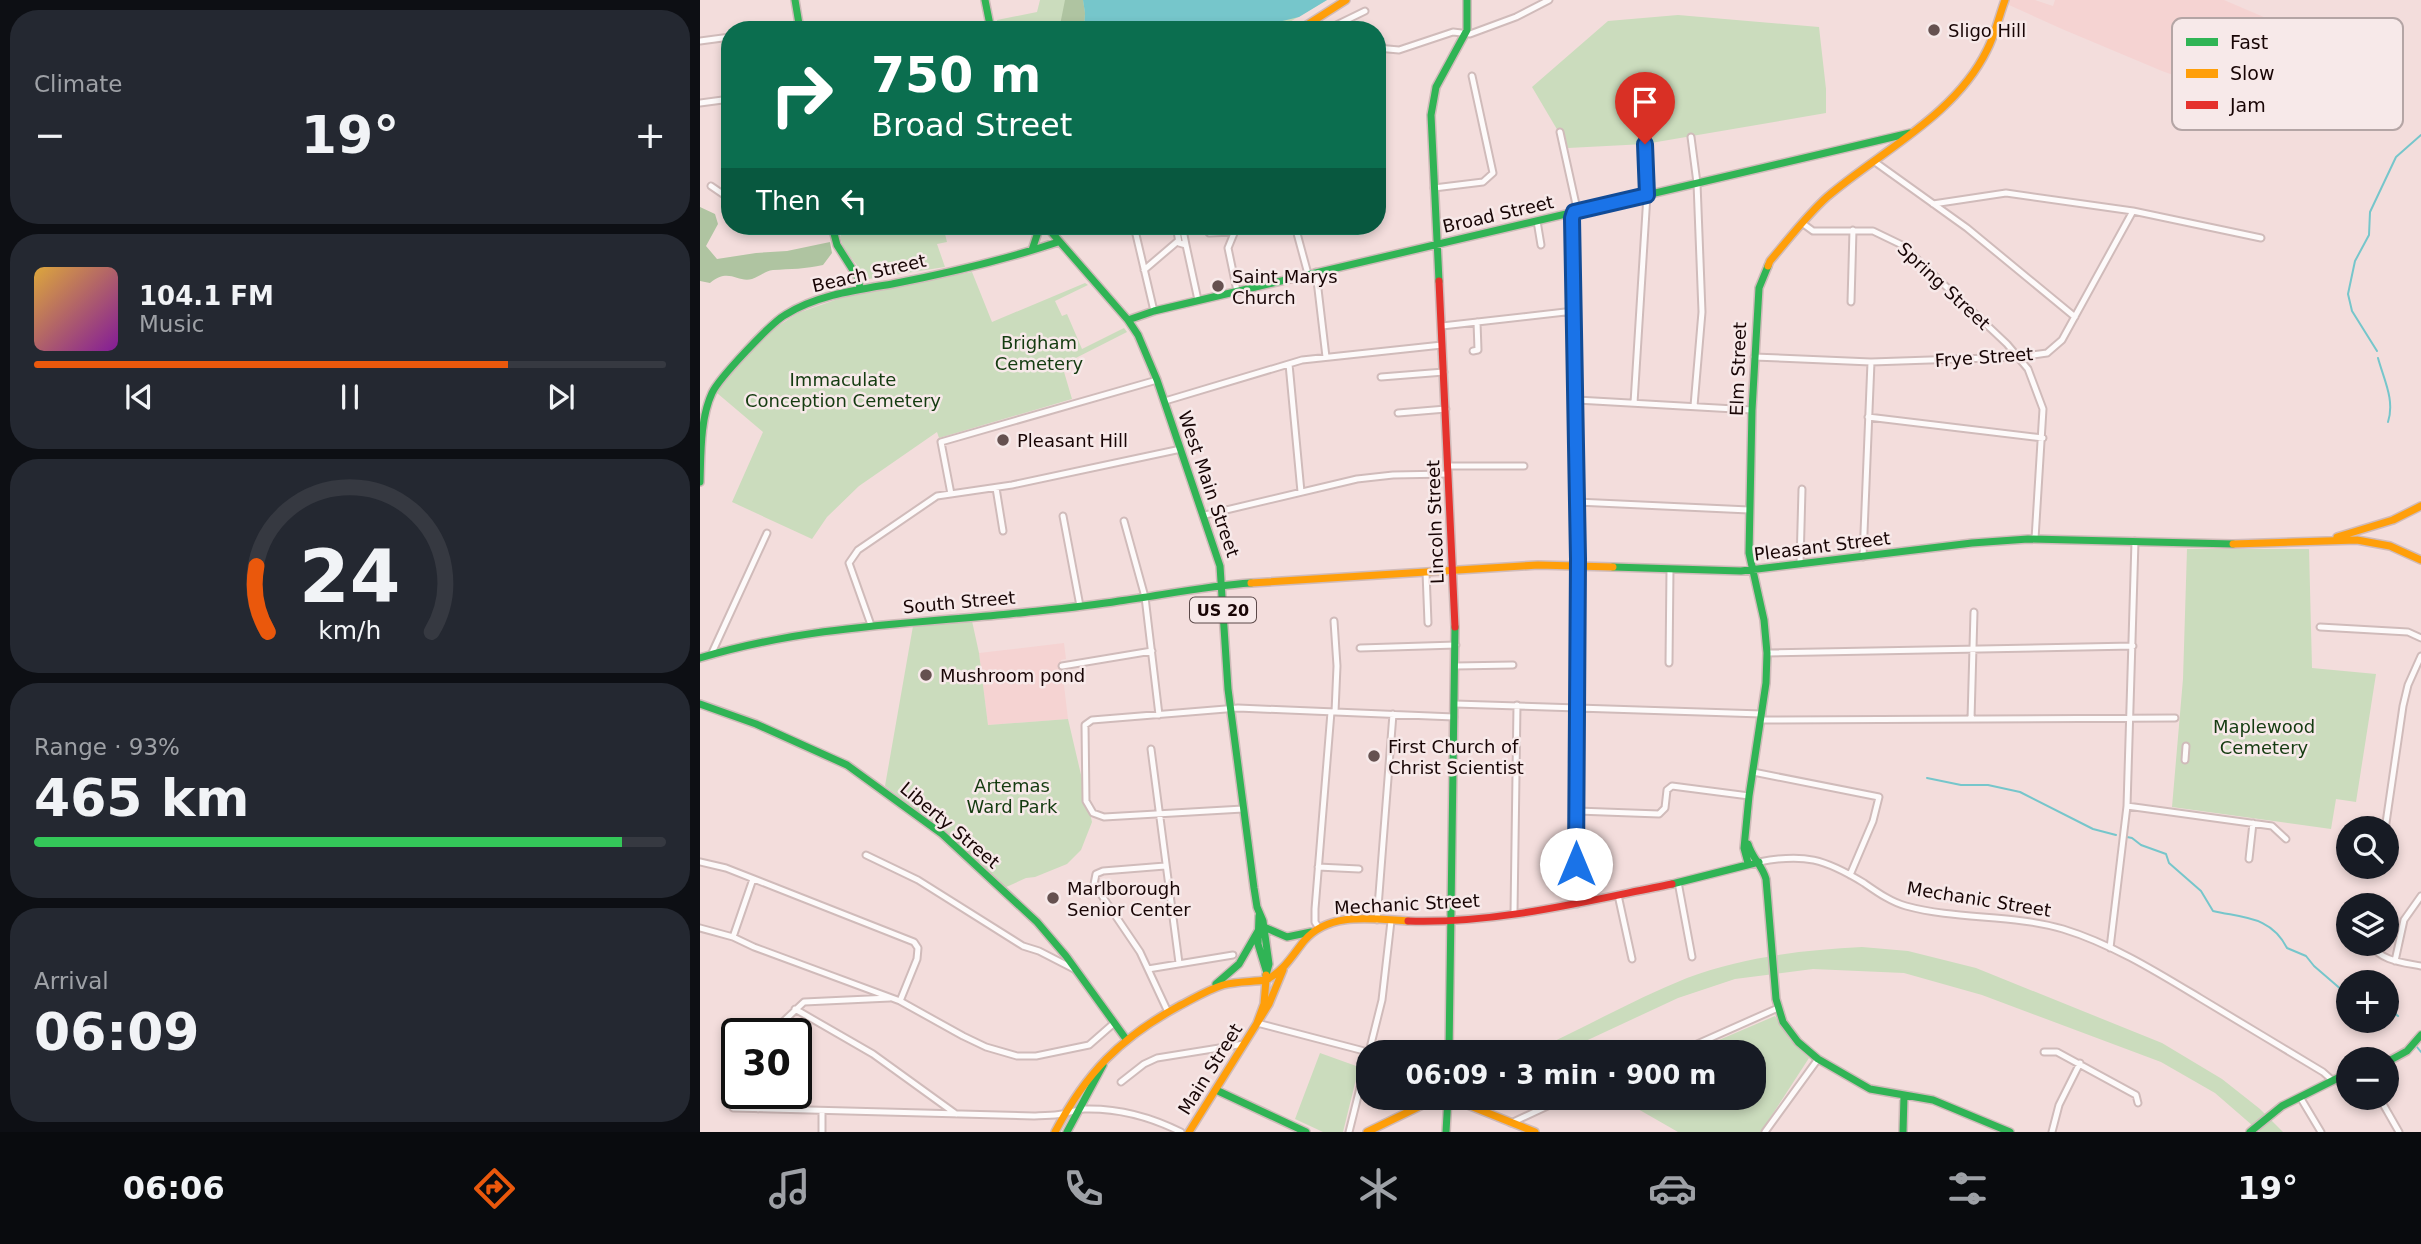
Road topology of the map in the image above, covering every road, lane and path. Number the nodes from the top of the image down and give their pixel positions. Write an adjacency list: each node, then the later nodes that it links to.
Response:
1 (795, 0): 8 (street)
2 (985, 0): 9 (street)
3 (1346, 0): 10 (street)
4 (1467, 0): 12 (street, Lincoln Street)
5 (1549, 0): 12 (street)
6 (2005, 0): 20 (street, Elm Street)
7 (1365, 10): 11 (street)
8 (798, 21)
9 (989, 21)
10 (1313, 21)
11 (1344, 21)
12 (1465, 33): 15 (street); 28 (street, Lincoln Street)
13 (721, 38): 14 (street)
14 (700, 41)
15 (1386, 49)
16 (1472, 76): 28 (street)
17 (721, 100): 18 (street)
18 (700, 103)
19 (1560, 132): 33 (street)
20 (1914, 133): 22 (street, Broad Street); 24 (street, Elm Street)
21 (1691, 137): 26 (street)
22 (1877, 141): 24 (street); 26 (street, Broad Street)
23 (1645, 144): 30 (street)
24 (1884, 156): 25 (street, Elm Street)
25 (1875, 162): 31 (street); 35 (street, Elm Street)
26 (1697, 183): 30 (street, Broad Street); 77 (street)
27 (711, 186): 29 (street)
28 (1434, 188): 48 (street, Lincoln Street)
29 (721, 193)
30 (1647, 195): 33 (street, Broad Street); 76 (street)
31 (1933, 204): 32 (street); 60 (street)
32 (2133, 211): 45 (street); 60 (street, Frye Street)
33 (1574, 212): 34 (street, Broad Street); 59 (street)
34 (1537, 221): 48 (street, Broad Street); 50 (street)
35 (1802, 223): 36 (street, Spring Street); 67 (street, Elm Street)
36 (1853, 230): 57 (street); 68 (street, Spring Street)
37 (834, 235): 54 (street)
38 (1037, 235): 51 (street)
39 (1052, 235): 47 (street, West Main Street / US 20)
40 (1136, 235): 52 (street)
41 (1177, 235): 46 (street)
42 (1185, 235): 49 (street)
43 (1233, 235): 55 (street)
44 (1298, 235): 53 (street)
45 (2261, 238)
46 (1178, 241): 49 (street); 52 (street)
47 (1058, 243): 51 (street, Beach Street); 61 (street, West Main Street / US 20)
48 (1437, 244): 53 (street, Broad Street); 63 (street, Lincoln Street)
49 (1186, 245): 56 (street)
50 (1541, 245)
51 (1032, 250): 54 (street, Beach Street)
52 (1144, 270): 58 (street)
53 (1312, 273): 55 (street, Broad Street); 66 (street)
54 (860, 288): 86 (street, Beach Street)
55 (1237, 291): 56 (street, Broad Street)
56 (1198, 300): 58 (street, Broad Street)
57 (1851, 302)
58 (1154, 310): 61 (street, Broad Street)
59 (1574, 311): 62 (street); 74 (street)
60 (2075, 317): 68 (street, Frye Street)
61 (1128, 320): 73 (street, West Main Street / US 20)
62 (1477, 322): 63 (street); 65 (street)
63 (1442, 326): 64 (street, Lincoln Street)
64 (1443, 345): 66 (street); 71 (street, Lincoln Street)
65 (1474, 351)
66 (1326, 357): 70 (street)
67 (1754, 357): 69 (street, Frye Street); 79 (street, Elm Street)
68 (2019, 357): 69 (street, Frye Street); 82 (street, Spring Street)
69 (1871, 362): 81 (street)
70 (1289, 364): 75 (street); 89 (street)
71 (1444, 372): 72 (street); 78 (street, Lincoln Street)
72 (1381, 377)
73 (1157, 380): 75 (street, West Main Street / US 20); 90 (street)
74 (1577, 400): 76 (street); 91 (street)
75 (1165, 401): 83 (street, West Main Street / US 20)
76 (1634, 403): 77 (street)
77 (1694, 406): 79 (street)
78 (1446, 410): 80 (street); 85 (street, Lincoln Street)
79 (1752, 410): 93 (street, Elm Street)
80 (1398, 413)
81 (1868, 417): 82 (street); 102 (street)
82 (2043, 438): 99 (street, Spring Street)
83 (1181, 449): 87 (street); 94 (street, West Main Street / US 20)
84 (1524, 466): 85 (street)
85 (1448, 470): 89 (street); 108 (street, Lincoln Street)
86 (700, 482)
87 (996, 488): 90 (street); 97 (street)
88 (1801, 489): 104 (street)
89 (1301, 492): 94 (street)
90 (951, 494): 116 (street)
91 (1577, 502): 93 (street); 105 (street)
92 (2421, 506): 100 (street)
93 (1749, 510): 107 (street, Elm Street)
94 (1205, 515): 110 (street, West Main Street / US 20)
95 (1063, 516): 112 (street)
96 (1124, 521): 111 (street)
97 (1003, 531)
98 (767, 533): 125 (street)
99 (2035, 539): 101 (street, Pleasant Street); 102 (street, Pleasant Street)
100 (2323, 540): 101 (street, Pleasant Street); 103 (street, Pleasant Street)
101 (2135, 541): 120 (street)
102 (1863, 557): 104 (street, Pleasant Street)
103 (2421, 560)
104 (1800, 564): 107 (street, Pleasant Street)
105 (1578, 566): 106 (street, Pleasant Street); 108 (street, Pleasant Street); 135 (street)
106 (1670, 569): 107 (street, Pleasant Street); 128 (street)
107 (1752, 570): 124 (street, Elm Street)
108 (1451, 571): 109 (street, Pleasant Street); 119 (street, Lincoln Street)
109 (1426, 572): 110 (street, Pleasant Street); 115 (street)
110 (1222, 585): 111 (street, South Street); 136 (street, West Main Street / US 20)
111 (1145, 597): 112 (street, South Street); 123 (street)
112 (1080, 606): 116 (street, South Street)
113 (1973, 612): 122 (street)
114 (1334, 621): 137 (street)
115 (1428, 622)
116 (872, 625): 125 (street, South Street)
117 (2320, 627): 118 (street)
118 (2421, 638)
119 (1455, 645): 121 (street); 131 (street, Lincoln Street)
120 (2133, 646): 122 (street); 144 (street)
121 (1360, 648)
122 (1973, 648): 124 (street); 143 (street)
123 (1152, 651): 130 (street); 139 (street)
124 (1768, 653): 141 (street, Elm Street)
125 (711, 655): 127 (street, South Street)
126 (2421, 656): 154 (street)
127 (700, 658)
128 (1669, 663)
129 (1513, 665): 131 (street)
130 (1062, 666)
131 (1455, 666): 133 (street, Lincoln Street)
132 (700, 704): 192 (street, Liberty Street)
133 (1455, 704): 134 (street); 140 (street, Lincoln Street)
134 (1517, 705): 135 (street); 173 (street)
135 (1577, 707): 141 (street); 152 (street)
136 (1230, 708): 137 (street); 139 (street); 151 (street, West Main Street / US 20)
137 (1333, 712): 138 (street); 164 (street)
138 (1393, 714): 140 (street); 175 (street)
139 (1159, 715): 153 (street)
140 (1454, 717): 174 (street, Lincoln Street)
141 (1761, 717): 143 (street); 148 (street, Elm Street)
142 (2175, 718): 144 (street)
143 (1971, 719): 144 (street)
144 (2131, 720): 150 (street)
145 (2186, 746): 147 (street)
146 (1151, 749): 153 (street)
147 (2185, 760)
148 (1753, 772): 149 (street, Elm Street); 167 (street)
149 (1749, 796): 152 (street); 156 (street, Elm Street)
150 (2127, 806): 155 (street); 182 (street)
151 (1243, 809): 153 (street); 179 (street, West Main Street / US 20)
152 (1577, 811): 172 (street)
153 (1158, 815): 163 (street)
154 (2387, 816)
155 (2253, 823): 157 (street); 159 (street)
156 (1746, 836): 161 (street); 162 (street, Elm Street); 166 (street, Elm Street)
157 (2286, 839)
158 (866, 855): 192 (street)
159 (2249, 859)
160 (700, 862): 168 (street)
161 (1759, 862): 162 (street, Mechanic Street); 167 (street, Mechanic Street); 197 (street)
162 (1748, 863): 166 (street, Mechanic Street)
163 (1166, 866): 188 (street); 190 (street)
164 (1318, 867): 165 (street); 178 (street)
165 (1360, 869)
166 (1723, 871): 169 (street, Mechanic Street)
167 (1850, 875): 182 (street, Mechanic Street)
168 (752, 879): 181 (street); 196 (street)
169 (1678, 882): 170 (street, Mechanic Street); 185 (street)
170 (1618, 895): 172 (street, Mechanic Street); 186 (street)
171 (2421, 896): 187 (street)
172 (1577, 904): 173 (street, Mechanic Street)
173 (1514, 913): 174 (street, Mechanic Street)
174 (1450, 919): 176 (street, Mechanic Street); 206 (street, Lincoln Street)
175 (1377, 921): 176 (street, Mechanic Street); 178 (street, Mechanic Street)
176 (1391, 921): 205 (street)
177 (700, 928): 181 (street)
178 (1319, 928): 180 (street, Mechanic Street)
179 (1261, 929): 180 (street); 193 (street, West Main Street / US 20); 194 (street)
180 (1311, 932): 191 (street, Mechanic Street)
181 (733, 937): 195 (street)
182 (2110, 948): 215 (street, Mechanic Street)
183 (1233, 955): 188 (street)
184 (2381, 956): 187 (street)
185 (1692, 957)
186 (1632, 959)
187 (2395, 961): 189 (street)
188 (1179, 962): 190 (street)
189 (2421, 966)
190 (1147, 970): 199 (street)
191 (1283, 970): 193 (street, Mechanic Street); 201 (street, Mechanic Street)
192 (1078, 971): 202 (street, Liberty Street)
193 (1266, 981): 194 (street); 201 (street, West Main Street)
194 (1202, 994): 199 (street)
195 (891, 997): 196 (street); 198 (street)
196 (900, 1001): 202 (street)
197 (1778, 1008): 207 (street); 212 (street)
198 (795, 1009): 200 (street); 230 (street)
199 (1168, 1012): 204 (street)
200 (786, 1018)
201 (1257, 1023): 208 (street, Main Street); 209 (street)
202 (1113, 1024): 204 (street, Liberty Street)
203 (2421, 1035): 211 (street)
204 (1126, 1039): 223 (street); 231 (street)
205 (1371, 1040)
206 (1449, 1040)
207 (1706, 1040)
208 (1244, 1044): 216 (street); 217 (street, Main Street)
209 (1356, 1049)
210 (2044, 1052): 213 (street)
211 (2399, 1055)
212 (1818, 1059): 218 (street); 243 (street)
213 (2080, 1063): 221 (street); 246 (street)
214 (2336, 1078): 215 (street)
215 (2332, 1080): 219 (street)
216 (1121, 1082)
217 (1216, 1090): 237 (street, Main Street); 238 (street)
218 (1904, 1096): 244 (street); 245 (street)
219 (2300, 1097): 247 (street); 248 (street)
220 (1356, 1103): 239 (street)
221 (2138, 1103)
222 (758, 1109): 229 (street)
223 (1078, 1110): 231 (street); 235 (street); 236 (street)
224 (1412, 1110): 240 (street)
225 (1448, 1110): 241 (street)
226 (1480, 1110): 232 (street)
227 (1539, 1110): 232 (street)
228 (2386, 1110): 249 (street)
229 (822, 1111): 230 (street); 233 (street)
230 (956, 1114): 231 (street)
231 (1065, 1114): 234 (street)
232 (1511, 1123): 242 (street)
233 (822, 1132)
234 (1055, 1132)
235 (1067, 1132)
236 (1181, 1132)
237 (1189, 1132)
238 (1306, 1132)
239 (1349, 1132)
240 (1367, 1132)
241 (1447, 1132)
242 (1535, 1132)
243 (1765, 1132)
244 (1903, 1132)
245 (2010, 1132)
246 (2052, 1132)
247 (2250, 1132)
248 (2321, 1132)
249 (2399, 1132)

